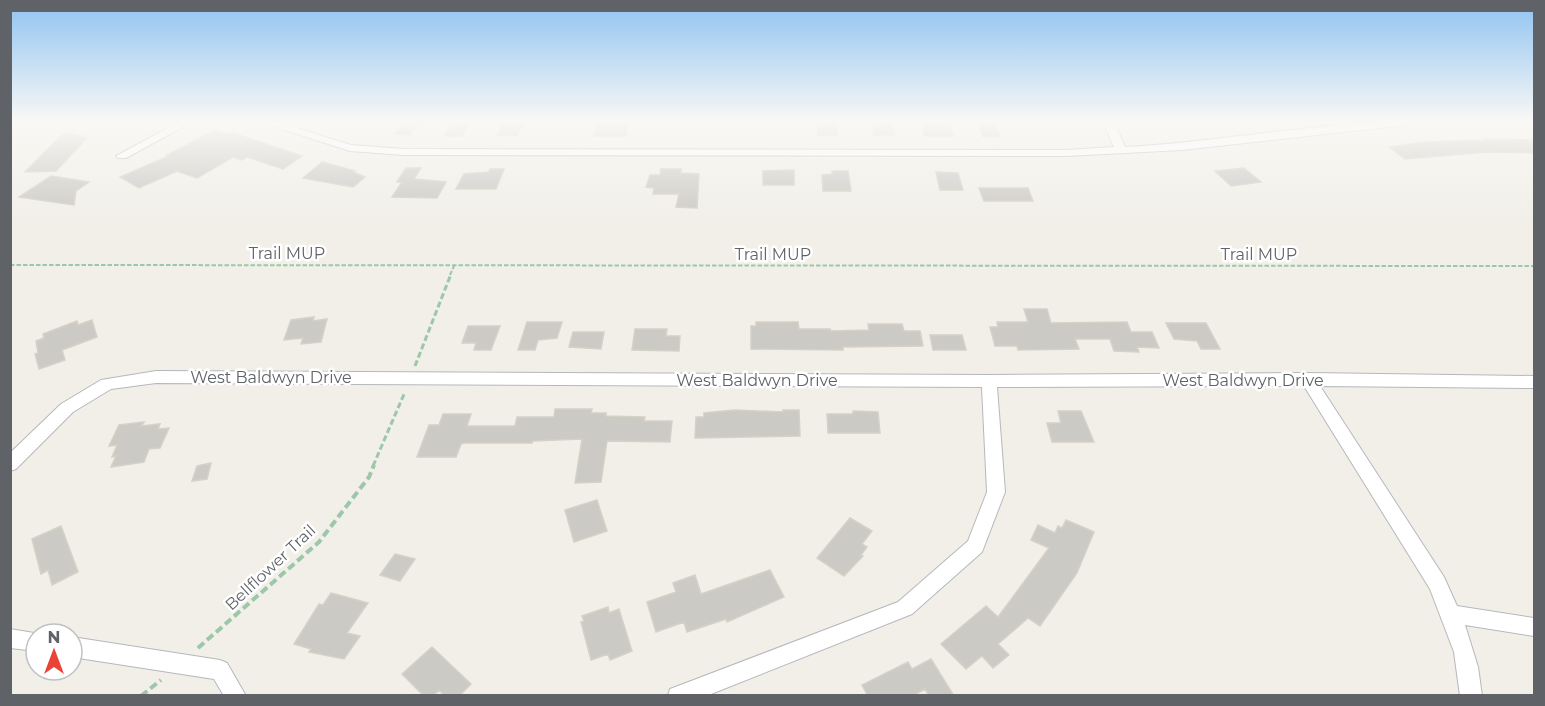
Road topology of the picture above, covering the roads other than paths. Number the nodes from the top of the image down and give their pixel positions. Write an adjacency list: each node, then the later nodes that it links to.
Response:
1 (1308, 379): 2 (street, West Baldwyn Drive); 3 (street, West Baldwyn Drive); 5 (street)
2 (989, 381): 4 (street, West Baldwyn Drive); 9 (street)
3 (1534, 382)
4 (10, 464)
5 (1452, 614): 6 (street); 10 (street)
6 (1534, 627)
7 (84, 649): 8 (street)
8 (236, 696)
9 (678, 696)
10 (1471, 696)

